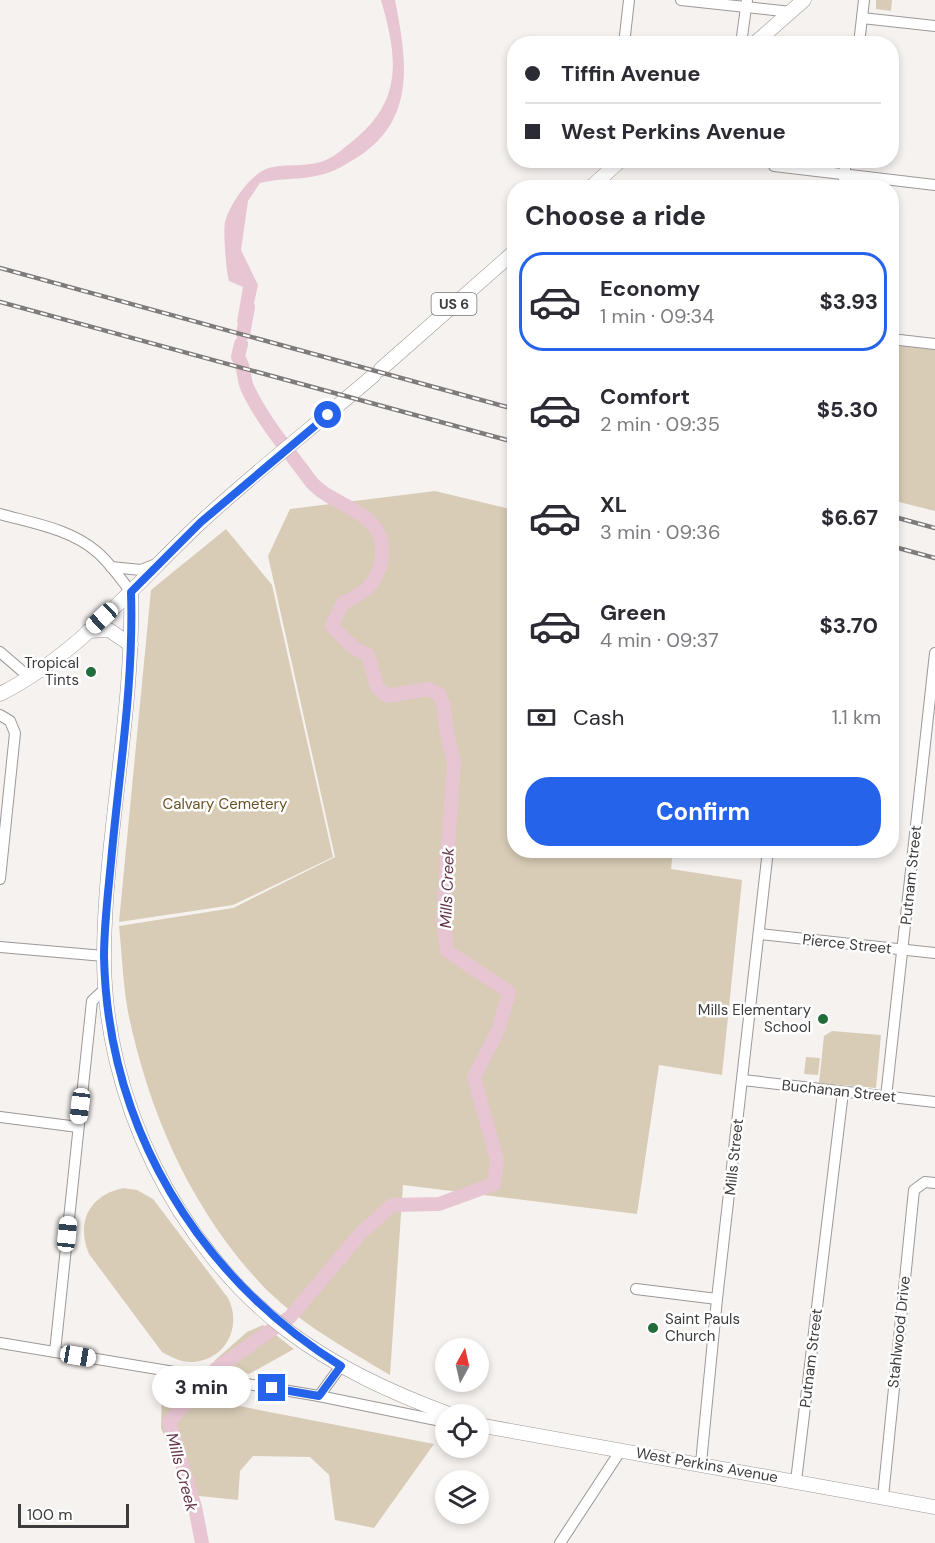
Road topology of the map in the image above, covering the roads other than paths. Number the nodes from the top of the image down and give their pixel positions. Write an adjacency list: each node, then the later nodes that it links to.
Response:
1 (629, 0): 9 (street)
2 (681, 0): 5 (street)
3 (804, 0): 6 (main road)
4 (864, 0): 7 (street)
5 (747, 3): 6 (street); 10 (street)
6 (790, 12): 11 (main road)
7 (862, 18): 8 (street); 12 (street)
8 (935, 26)
9 (625, 36)
10 (742, 36)
11 (763, 36)
12 (860, 36)
13 (610, 168): 17 (main road)
14 (790, 168): 16 (street)
15 (845, 168): 16 (street)
16 (844, 175): 18 (street); 19 (street)
17 (598, 180)
18 (844, 180)
19 (890, 180)
20 (899, 181): 21 (street)
21 (935, 185)
22 (507, 258): 26 (main road, US 6)
23 (899, 340): 24 (street)
24 (935, 344)
25 (0, 514): 27 (street)
26 (162, 562): 27 (street); 28 (main road, US 6)
27 (111, 567): 28 (street)
28 (131, 592): 29 (main road, US 6); 30 (main road)
29 (88, 631): 30 (main road); 33 (main road, US 6)
30 (132, 645): 44 (main road)
31 (0, 652): 33 (street)
32 (935, 653): 36 (street, Putnam Street)
33 (29, 677): 34 (main road, US 6)
34 (0, 694)
35 (5, 718): 39 (street)
36 (922, 772): 37 (street); 42 (street, Putnam Street)
37 (935, 774)
38 (767, 858): 40 (street, Mills Street)
39 (0, 879)
40 (759, 934): 42 (street, Pierce Street); 46 (street, Mills Street)
41 (0, 947): 44 (street)
42 (903, 950): 43 (street, Pierce Street); 48 (street, Putnam Street)
43 (935, 952)
44 (104, 956): 45 (main road)
45 (106, 988): 51 (street); 57 (main road)
46 (742, 1080): 47 (street, Buchanan Street); 54 (street, Mills Street)
47 (843, 1092): 48 (street, Buchanan Street); 64 (street, Putnam Street)
48 (886, 1097): 49 (street, Buchanan Street)
49 (935, 1102)
50 (0, 1118): 51 (street)
51 (78, 1126): 56 (street)
52 (935, 1183): 65 (street, Stahlwood Drive)
53 (636, 1289): 54 (street)
54 (717, 1299): 63 (street, Mills Street)
55 (0, 1342): 56 (street)
56 (55, 1352): 58 (street)
57 (341, 1366): 58 (street); 59 (main road)
58 (319, 1396): 60 (street)
59 (435, 1409)
60 (435, 1420)
61 (489, 1428): 62 (main road, West Perkins Avenue)
62 (621, 1450): 63 (main road, West Perkins Avenue); 67 (street)
63 (701, 1463): 64 (main road, West Perkins Avenue)
64 (796, 1481): 65 (main road, West Perkins Avenue)
65 (883, 1497): 66 (main road, West Perkins Avenue)
66 (935, 1507)
67 (560, 1543)

